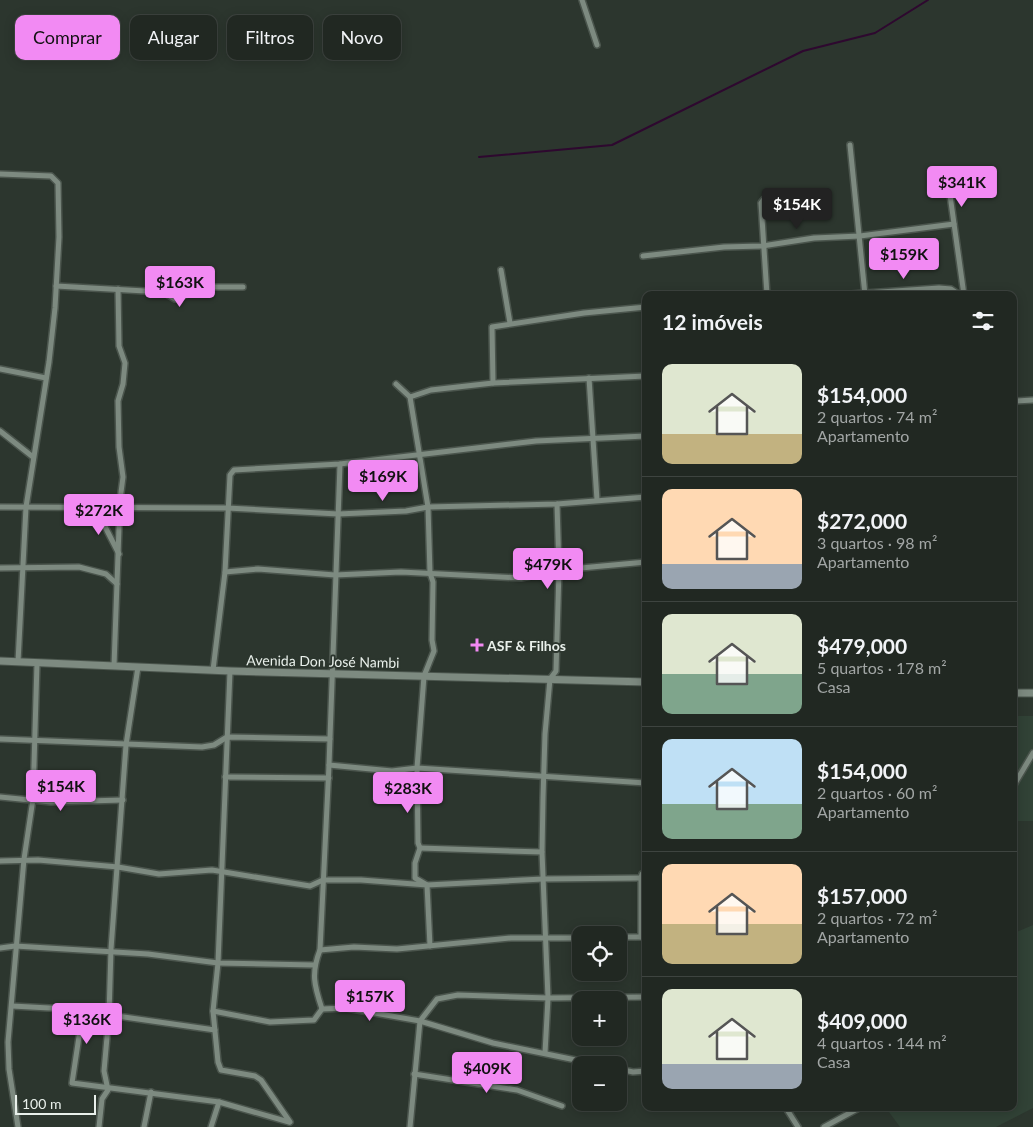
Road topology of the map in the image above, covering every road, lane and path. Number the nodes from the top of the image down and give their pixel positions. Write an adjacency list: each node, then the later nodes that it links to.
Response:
1 (582, 0): 2 (street)
2 (596, 45)
3 (850, 146): 8 (street)
4 (0, 174): 12 (street)
5 (950, 195): 7 (street)
6 (798, 196): 9 (street)
7 (954, 224): 8 (street); 19 (street)
8 (860, 236): 9 (street); 16 (street)
9 (762, 246): 10 (street); 15 (street)
10 (642, 256)
11 (501, 270): 21 (street)
12 (56, 286): 14 (street); 24 (street)
13 (243, 287): 14 (street)
14 (118, 289): 45 (street)
15 (767, 291)
16 (865, 291)
17 (906, 291): 18 (street)
18 (953, 291)
19 (962, 291)
20 (642, 308): 21 (street)
21 (510, 323): 26 (street)
22 (0, 369): 24 (street)
23 (642, 376): 25 (street)
24 (46, 378): 35 (street)
25 (588, 378): 26 (street); 33 (street)
26 (494, 383): 28 (street)
27 (396, 384): 28 (street)
28 (410, 396): 34 (street)
29 (1033, 400): 30 (street)
30 (1017, 401)
31 (0, 432): 35 (street)
32 (642, 436): 33 (street)
33 (592, 438): 34 (street); 38 (street)
34 (419, 456): 36 (street); 42 (street)
35 (33, 457): 41 (street)
36 (340, 464): 44 (street); 46 (street)
37 (642, 497): 38 (street)
38 (597, 500): 39 (street)
39 (557, 504): 42 (street); 52 (street)
40 (0, 507): 41 (street)
41 (26, 507): 43 (street); 49 (street)
42 (428, 507): 46 (street); 54 (street)
43 (96, 508): 45 (street); 47 (street)
44 (227, 508): 45 (street); 46 (street); 53 (street)
45 (120, 509): 47 (street)
46 (338, 514): 56 (street)
47 (119, 555): 51 (street)
48 (642, 562): 52 (street)
49 (23, 567): 50 (street); 55 (street); 59 (street)
50 (0, 568)
51 (118, 569): 55 (street); 57 (street)
52 (559, 570): 54 (street); 67 (street)
53 (225, 572): 56 (street); 63 (street)
54 (430, 573): 56 (street); 66 (street)
55 (106, 574): 57 (street)
56 (336, 575): 65 (street)
57 (117, 584): 61 (street)
58 (0, 661): 59 (street, Avenida Don José Nambi)
59 (18, 662): 60 (street, Avenida Don José Nambi)
60 (37, 663): 61 (street, Avenida Don José Nambi); 73 (street)
61 (114, 666): 62 (street, Avenida Don José Nambi)
62 (138, 667): 63 (street, Avenida Don José Nambi); 75 (street)
63 (213, 670): 64 (street, Avenida Don José Nambi)
64 (230, 671): 65 (street, Avenida Don José Nambi); 71 (street)
65 (332, 673): 66 (street, Avenida Don José Nambi); 74 (street)
66 (424, 676): 67 (street, Avenida Don José Nambi); 78 (street)
67 (550, 679): 68 (street, Avenida Don José Nambi); 80 (street)
68 (642, 682)
69 (1017, 693): 70 (street)
70 (1033, 693)
71 (226, 737): 74 (street); 75 (street); 79 (street)
72 (0, 739): 73 (street)
73 (34, 739): 75 (street); 85 (street)
74 (330, 739): 77 (street)
75 (126, 745): 86 (street)
76 (1033, 753): 82 (street)
77 (329, 765): 78 (street); 81 (street)
78 (417, 768): 80 (street); 87 (street)
79 (225, 776): 81 (street); 91 (street)
80 (543, 776): 83 (street); 88 (street)
81 (329, 778): 98 (street)
82 (1017, 780)
83 (642, 783)
84 (0, 797): 85 (street)
85 (33, 800): 86 (street); 89 (street)
86 (123, 800): 92 (street)
87 (420, 848): 88 (street); 99 (street)
88 (542, 852): 97 (street)
89 (24, 859): 90 (street); 92 (street); 105 (street)
90 (0, 861)
91 (223, 861): 93 (street); 94 (street)
92 (118, 867): 93 (street); 109 (street)
93 (212, 870): 94 (street)
94 (222, 872): 98 (street); 110 (street)
95 (642, 874): 96 (street)
96 (640, 878): 97 (street); 100 (street)
97 (543, 879): 99 (street); 103 (street)
98 (323, 880): 99 (street); 108 (street)
99 (427, 885): 106 (street)
100 (642, 908)
101 (627, 937): 102 (street)
102 (642, 937)
103 (545, 938): 104 (street); 106 (street); 112 (street)
104 (572, 938)
105 (15, 946): 107 (street); 109 (street); 114 (street)
106 (430, 946): 108 (street)
107 (0, 948)
108 (320, 950): 111 (street)
109 (111, 952): 110 (street); 118 (street)
110 (218, 964): 111 (street); 117 (street)
111 (314, 965): 115 (street)
112 (548, 998): 113 (street); 119 (street); 121 (street)
113 (642, 998)
114 (12, 1006): 116 (street); 132 (street)
115 (322, 1008): 117 (street); 119 (street)
116 (83, 1010): 118 (street); 126 (street)
117 (213, 1011): 120 (street)
118 (109, 1015): 120 (street); 126 (street)
119 (420, 1021): 121 (street); 125 (street)
120 (215, 1030): 128 (street)
121 (545, 1053): 122 (street)
122 (572, 1059)
123 (627, 1071): 124 (street)
124 (642, 1071)
125 (414, 1074): 129 (street); 136 (street)
126 (109, 1087): 127 (street); 133 (street)
127 (150, 1092): 128 (street); 134 (street)
128 (219, 1102): 135 (street)
129 (562, 1106)
130 (788, 1111): 137 (street)
131 (853, 1111): 138 (street)
132 (18, 1127)
133 (99, 1127)
134 (144, 1127)
135 (211, 1127)
136 (410, 1127)
137 (798, 1127)
138 (824, 1127)

